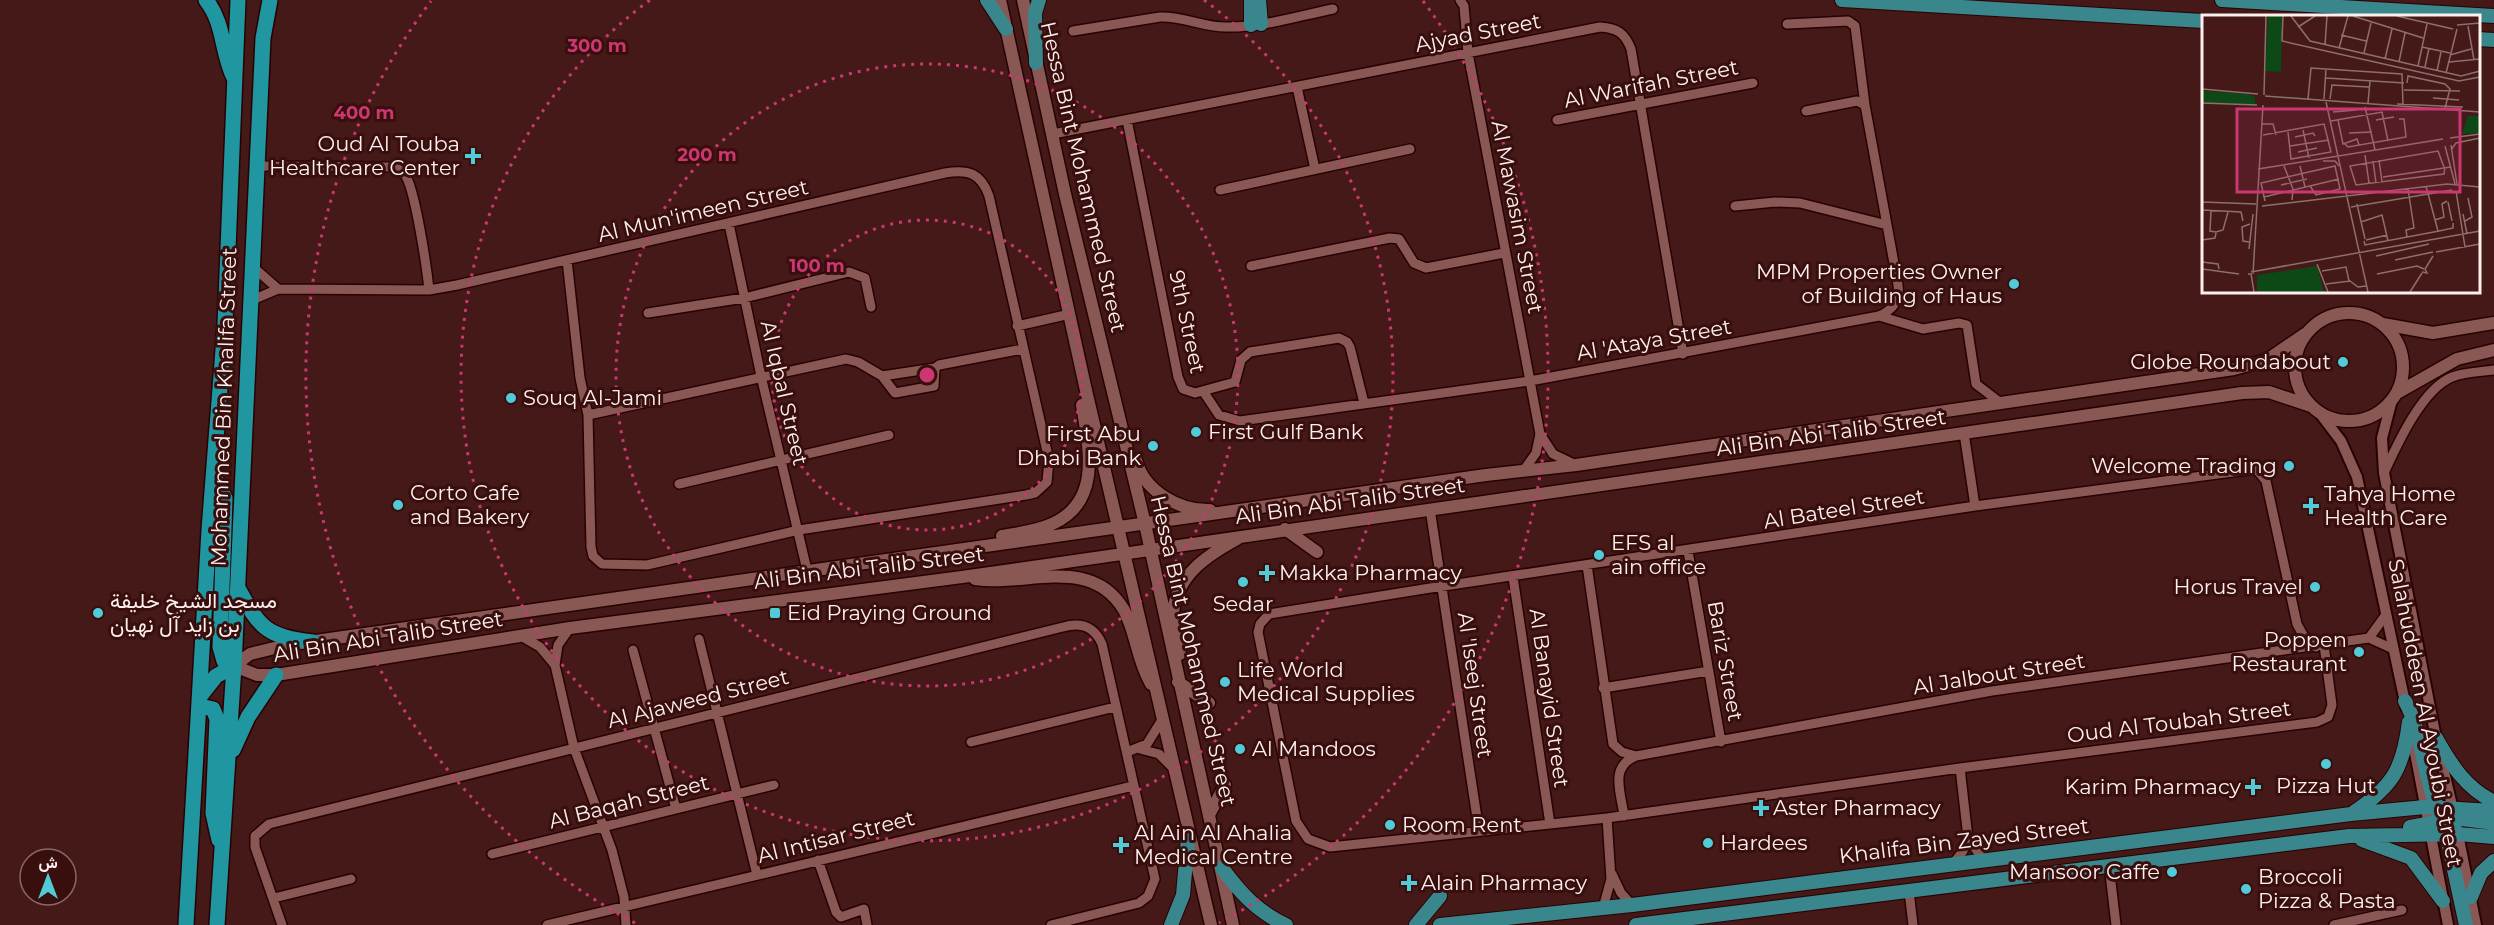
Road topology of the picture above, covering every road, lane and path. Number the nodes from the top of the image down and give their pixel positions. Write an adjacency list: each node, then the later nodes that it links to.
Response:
1 (206, 0): 25 (highway)
2 (238, 0): 25 (highway, Mohammed Bin Khalifa Street)
3 (270, 0): 35 (highway, Mohammed Bin Khalifa Street)
4 (987, 0): 19 (main road)
5 (1000, 0): 19 (main road, Hessa Bint Mohammed Street)
6 (1023, 0): 24 (main road, Hessa Bint Mohammed Street)
7 (1039, 0): 24 (main road)
8 (1251, 0): 17 (main road)
9 (1259, 0): 17 (main road)
10 (1842, 0): 16 (main road)
11 (2222, 0): 13 (main road)
12 (1463, 2): 23 (street, Al Mawasim Street)
13 (2320, 3): 15 (main road)
14 (1333, 9): 17 (street)
15 (2494, 16)
16 (2202, 21)
17 (1256, 24): 20 (street)
18 (1787, 24): 29 (street)
19 (1006, 29): 51 (main road, Hessa Bint Mohammed Street)
20 (1073, 31)
21 (2479, 39): 22 (main road)
22 (2494, 40)
23 (1468, 53): 27 (street, Ajyad Street); 28 (street, Ajyad Street); 41 (street, Al Mawasim Street)
24 (1036, 63): 33 (main road, Hessa Bint Mohammed Street)
25 (236, 83): 80 (highway, Mohammed Bin Khalifa Street)
26 (1753, 83): 28 (street, Al Warifah Street)
27 (1297, 87): 31 (street, Ajyad Street); 36 (street)
28 (1641, 104): 32 (street, Al Warifah Street); 59 (street, Ajyad Street)
29 (1865, 105): 30 (street); 40 (street)
30 (1806, 111)
31 (1127, 120): 33 (street, Ajyad Street); 66 (street, 9th Street)
32 (1557, 120)
33 (1053, 134): 70 (main road, Hessa Bint Mohammed Street)
34 (1410, 149): 36 (street)
35 (256, 166): 43 (highway, Mohammed Bin Khalifa Street); 46 (street)
36 (1315, 169): 37 (street)
37 (1220, 190)
38 (1736, 206): 40 (street)
39 (729, 224): 42 (street, Al Mun'imeen Street); 47 (street, Al Iqbal Street); 55 (street, Al Mun'imeen Street)
40 (1887, 225): 52 (street)
41 (1504, 253): 44 (street); 64 (street, Al Mawasim Street)
42 (567, 260): 46 (street, Al Mun'imeen Street); 72 (street)
43 (251, 265): 45 (street); 48 (highway, Mohammed Bin Khalifa Street)
44 (1251, 266)
45 (278, 289): 46 (street, Al Mun'imeen Street); 48 (street, Al Mun'imeen Street)
46 (429, 290)
47 (744, 298): 49 (street); 50 (street); 62 (street, Al Iqbal Street)
48 (250, 301): 99 (highway, Mohammed Bin Khalifa Street)
49 (871, 307)
50 (648, 313)
51 (1070, 314): 55 (street); 65 (main road, Hessa Bint Mohammed Street)
52 (1879, 316): 59 (street, Al 'Ataya Street); 69 (street)
53 (2494, 323): 54 (main road)
54 (2383, 324): 56 (main road); 67 (main road)
55 (1017, 326): 57 (street, Al Mun'imeen Street)
56 (2305, 334): 69 (main road, Ali Bin Abi Talib Street); 71 (main road)
57 (1023, 349): 60 (street); 88 (street, Al Mun'imeen Street)
58 (2494, 350): 67 (main road)
59 (1683, 354): 64 (street, Al 'Ataya Street)
60 (935, 368): 63 (street); 63 (street)
61 (2494, 370): 79 (street)
62 (761, 376): 63 (street); 72 (street); 76 (street, Al Iqbal Street)
63 (882, 376)
64 (1530, 381): 68 (street, Al 'Ataya Street); 74 (street, Al Mawasim Street)
65 (1085, 386): 86 (main road, Hessa Bint Mohammed Street); 90 (main road)
66 (1203, 391): 68 (street, Al 'Ataya Street); 68 (street, 9th Street)
67 (2395, 397): 71 (main road); 79 (street, Salahuddeen Al Ayoubi Street)
68 (1364, 403)
69 (2002, 404): 77 (main road, Ali Bin Abi Talib Street)
70 (1117, 407): 82 (main road); 85 (main road, Hessa Bint Mohammed Street)
71 (2315, 409): 73 (main road, Ali Bin Abi Talib Street); 101 (street, Salahuddeen Al Ayoubi Street)
72 (588, 415): 88 (street, Al Mun'imeen Street)
73 (1964, 433): 83 (street); 84 (main road, Ali Bin Abi Talib Street)
74 (1540, 434): 77 (street); 78 (street)
75 (889, 435): 76 (street)
76 (781, 460): 81 (street); 88 (street, Al Iqbal Street)
77 (1576, 465): 78 (main road, Ali Bin Abi Talib Street)
78 (1524, 470): 82 (main road, Ali Bin Abi Talib Street)
79 (2384, 473): 126 (street, Salahuddeen Al Ayoubi Street)
80 (213, 476): 112 (highway); 118 (highway, Mohammed Bin Khalifa Street)
81 (679, 484)
82 (1301, 502): 85 (main road, Ali Bin Abi Talib Street)
83 (1975, 507): 92 (street, Al Bateel Street); 108 (street, Al Bateel Street)
84 (1430, 509): 87 (main road, Ali Bin Abi Talib Street); 100 (street, Al 'Iseej Street)
85 (1145, 524): 86 (main road, Ali Bin Abi Talib Street); 91 (main road, Hessa Bint Mohammed Street)
86 (1119, 527): 90 (main road, Ali Bin Abi Talib Street); 94 (main road, Hessa Bint Mohammed Street)
87 (1285, 529): 89 (main road, Ali Bin Abi Talib Street); 93 (main road)
88 (799, 530): 96 (street, Al Iqbal Street)
89 (1245, 536): 91 (main road, Ali Bin Abi Talib Street); 115 (main road)
90 (963, 549): 96 (main road, Ali Bin Abi Talib Street)
91 (1150, 549): 94 (main road, Ali Bin Abi Talib Street); 115 (main road, Hessa Bint Mohammed Street)
92 (1688, 551): 95 (street, Al Bateel Street); 113 (street, Bariz Street)
93 (1317, 552)
94 (1125, 553): 97 (main road, Ali Bin Abi Talib Street); 117 (main road, Hessa Bint Mohammed Street)
95 (1587, 565): 98 (street, Al Bateel Street); 116 (street)
96 (807, 570): 107 (main road, Ali Bin Abi Talib Street)
97 (962, 577): 102 (main road, Ali Bin Abi Talib Street); 117 (main road)
98 (1513, 577): 100 (street, Al Bateel Street); 149 (street, Al Banayid Street)
99 (237, 586): 107 (highway); 112 (highway, Mohammed Bin Khalifa Street)
100 (1442, 586): 103 (street, Al Bateel Street); 151 (street, Al 'Iseej Street)
101 (2385, 616): 105 (street); 109 (street, Salahuddeen Al Ayoubi Street)
102 (570, 628): 104 (main road, Ali Bin Abi Talib Street); 111 (street)
103 (1258, 632): 151 (street, Oud Al Toubah Street)
104 (520, 635): 111 (street); 114 (main road, Ali Bin Abi Talib Street)
105 (2369, 638): 108 (street, Al Jalbout Street); 109 (street)
106 (699, 639): 122 (street)
107 (313, 642): 112 (main road, Ali Bin Abi Talib Street)
108 (2320, 646): 128 (street, Al Jalbout Street); 135 (street, Oud Al Toubah Street)
109 (2392, 649): 119 (street, Salahuddeen Al Ayoubi Street)
110 (633, 650): 125 (street)
111 (555, 665): 129 (street)
112 (234, 666): 114 (main road, Ali Bin Abi Talib Street); 118 (highway); 133 (highway, Mohammed Bin Khalifa Street)
113 (1709, 671): 116 (street); 128 (street, Bariz Street)
114 (276, 675): 133 (highway)
115 (1178, 682): 120 (main road); 143 (main road, Hessa Bint Mohammed Street)
116 (1603, 688): 132 (street)
117 (1157, 695): 123 (main road, Hessa Bint Mohammed Street)
118 (200, 700): 157 (highway); 169 (highway, Mohammed Bin Khalifa Street)
119 (2405, 701): 124 (street, Salahuddeen Al Ayoubi Street); 147 (main road)
120 (1209, 704)
121 (1115, 707): 122 (street, Al Ajaweed Street); 127 (street); 131 (street, Al Ajaweed Street)
122 (717, 712): 125 (street, Al Ajaweed Street); 139 (street)
123 (1162, 720): 130 (street); 134 (main road, Hessa Bint Mohammed Street)
124 (2409, 722): 144 (main road); 147 (street, Salahuddeen Al Ayoubi Street)
125 (655, 728): 129 (street, Al Ajaweed Street); 141 (street)
126 (2436, 738): 140 (main road); 147 (street, Salahuddeen Al Ayoubi Street)
127 (971, 742)
128 (1721, 742): 132 (street, Al Jalbout Street)
129 (574, 748): 150 (street); 172 (street, Al Ajaweed Street)
130 (1140, 748): 131 (street); 134 (street)
131 (1127, 752): 138 (street, Al Ajaweed Street)
132 (1636, 756): 145 (street)
133 (228, 764): 157 (highway, Mohammed Bin Khalifa Street)
134 (1173, 768): 153 (main road, Hessa Bint Mohammed Street)
135 (1960, 768): 145 (street, Oud Al Toubah Street); 155 (street)
136 (774, 785): 139 (street, Al Baqah Street)
137 (1225, 785): 143 (main road)
138 (1133, 786): 159 (street, Al Intisar Street); 185 (street, Al Ajaweed Street)
139 (738, 794): 141 (street, Al Baqah Street); 166 (street)
140 (2494, 802)
141 (676, 809): 150 (street, Al Baqah Street)
142 (2494, 811): 147 (main road, Khalifa Bin Zayed Street)
143 (1210, 813): 164 (main road, Hessa Bint Mohammed Street)
144 (2351, 814): 147 (main road, Khalifa Bin Zayed Street); 160 (main road, Khalifa Bin Zayed Street)
145 (1624, 816): 146 (street, Oud Al Toubah Street)
146 (1607, 818): 149 (street, Oud Al Toubah Street); 165 (street)
147 (2442, 821): 148 (main road); 152 (main road, Khalifa Bin Zayed Street); 154 (main road, Khalifa Bin Zayed Street); 156 (main road); 171 (street, Salahuddeen Al Ayoubi Street); 173 (street, Salahuddeen Al Ayoubi Street); 197 (main road)
148 (2494, 823)
149 (1550, 824): 151 (street, Oud Al Toubah Street)
150 (605, 827): 158 (street, Al Baqah Street); 175 (street)
151 (1479, 831)
152 (2349, 836): 156 (main road, Khalifa Bin Zayed Street); 173 (main road)
153 (1188, 837): 186 (main road); 187 (main road, Hessa Bint Mohammed Street)
154 (2494, 837)
155 (1968, 838): 160 (street); 162 (street)
156 (2321, 838): 163 (main road, Khalifa Bin Zayed Street)
157 (223, 848): 180 (highway, Mohammed Bin Khalifa Street)
158 (492, 854)
159 (818, 860): 166 (street, Al Intisar Street); 184 (street)
160 (1984, 861): 162 (main road, Khalifa Bin Zayed Street)
161 (2494, 861): 171 (main road)
162 (1953, 864): 174 (main road, Khalifa Bin Zayed Street)
163 (2109, 865): 168 (main road, Khalifa Bin Zayed Street); 194 (street)
164 (1222, 868): 188 (main road, Hessa Bint Mohammed Street); 189 (main road)
165 (1612, 872): 174 (street); 176 (street)
166 (757, 875): 175 (street, Al Intisar Street)
167 (351, 879): 172 (street)
168 (1909, 891): 192 (main road, Khalifa Bin Zayed Street); 193 (street)
169 (188, 892): 178 (highway, Mohammed Bin Khalifa Street); 179 (highway)
170 (1440, 896): 190 (main road)
171 (2471, 897): 198 (street, Salahuddeen Al Ayoubi Street)
172 (274, 898): 181 (street, Al Ajaweed Street)
173 (2443, 901): 196 (street, Salahuddeen Al Ayoubi Street)
174 (1632, 905): 176 (main road, Khalifa Bin Zayed Street)
175 (625, 906): 182 (street, Al Intisar Street); 183 (street)
176 (1604, 908): 191 (main road, Khalifa Bin Zayed Street)
177 (2402, 910): 195 (street)
178 (186, 925)
179 (197, 925)
180 (217, 925)
181 (282, 925)
182 (547, 925)
183 (626, 925)
184 (867, 925)
185 (1051, 925)
186 (1171, 925)
187 (1210, 925)
188 (1233, 925)
189 (1286, 925)
190 (1416, 925)
191 (1440, 925)
192 (1644, 925)
193 (1913, 925)
194 (2115, 925)
195 (2334, 925)
196 (2448, 925)
197 (2466, 925)
198 (2476, 925)

